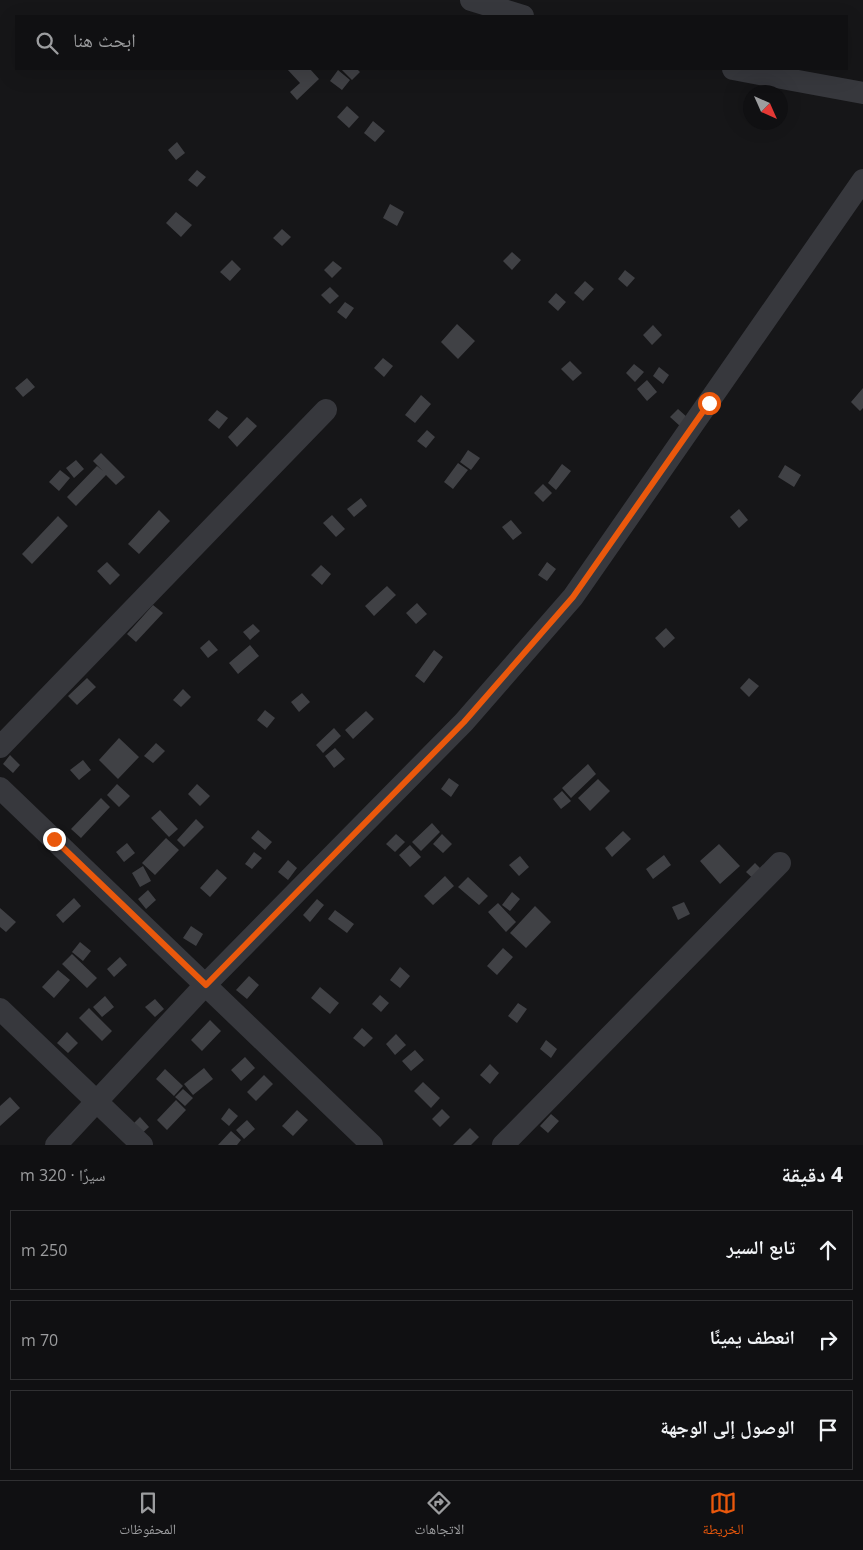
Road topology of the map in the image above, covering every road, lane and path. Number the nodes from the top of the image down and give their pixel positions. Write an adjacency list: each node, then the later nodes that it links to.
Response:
1 (471, 0): 2 (street)
2 (520, 15)
3 (739, 70): 4 (street)
4 (863, 93)
5 (863, 180): 10 (street)
6 (326, 410): 7 (street)
7 (0, 747)
8 (0, 788): 10 (street)
9 (780, 863): 16 (street)
10 (206, 985): 12 (street); 15 (street)
11 (0, 1009): 12 (street)
12 (97, 1102): 13 (street); 14 (street)
13 (56, 1145)
14 (142, 1145)
15 (372, 1145)
16 (503, 1145)

